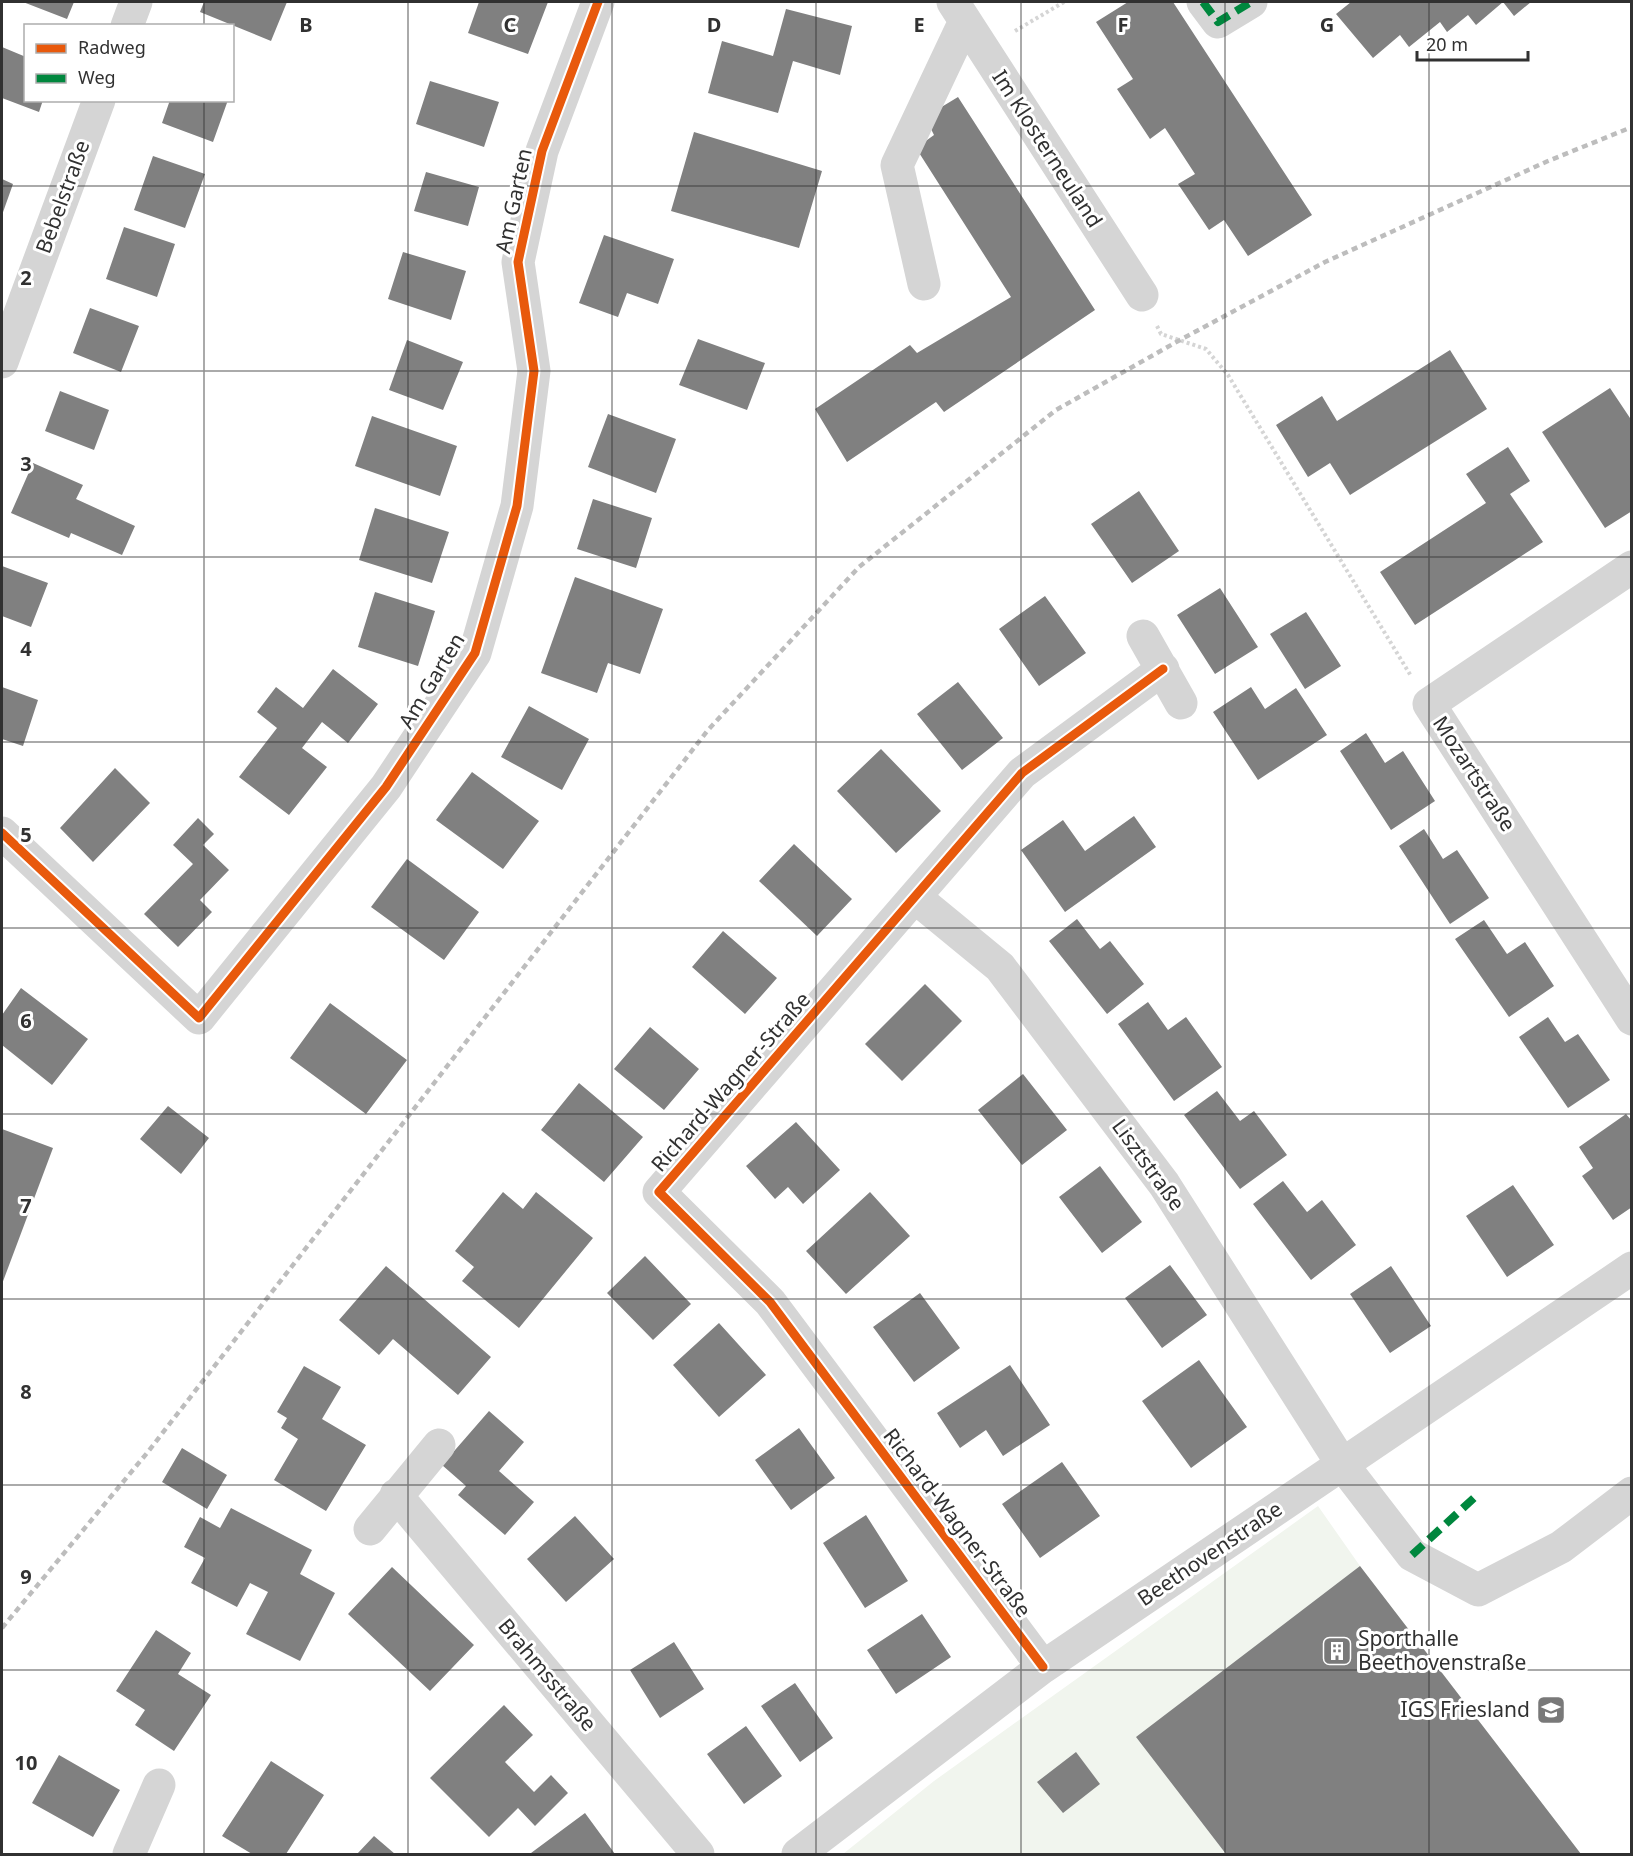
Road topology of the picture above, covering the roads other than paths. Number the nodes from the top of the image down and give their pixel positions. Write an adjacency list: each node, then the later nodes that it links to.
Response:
1 (136, 2): 6 (street)
2 (598, 2): 15 (street, Am Garten)
3 (1203, 2): 4 (street)
4 (1251, 2)
5 (959, 11): 8 (street); 9 (street, Im Klosterneuland)
6 (128, 24)
7 (98, 102): 10 (street, Bebelstraße)
8 (924, 284)
9 (1142, 296)
10 (2, 362)
11 (1632, 567): 17 (street, Mozartstraße)
12 (1143, 636): 13 (street)
13 (1163, 669): 14 (street); 16 (street, Richard-Wagner-Straße)
14 (1181, 703)
15 (2, 833)
16 (916, 898): 20 (street, Lisztstraße); 24 (street, Richard-Wagner-Straße)
17 (1632, 1019)
18 (1632, 1268): 20 (street, Beethovenstraße)
19 (439, 1445): 22 (street)
20 (1342, 1464): 21 (street, Lisztstraße); 24 (street, Beethovenstraße)
21 (1632, 1492)
22 (396, 1496): 23 (street); 27 (street, Brahmsstraße)
23 (370, 1529)
24 (1043, 1667): 28 (street, Beethovenstraße)
25 (159, 1785): 26 (street)
26 (129, 1854)
27 (698, 1854)
28 (798, 1854)

